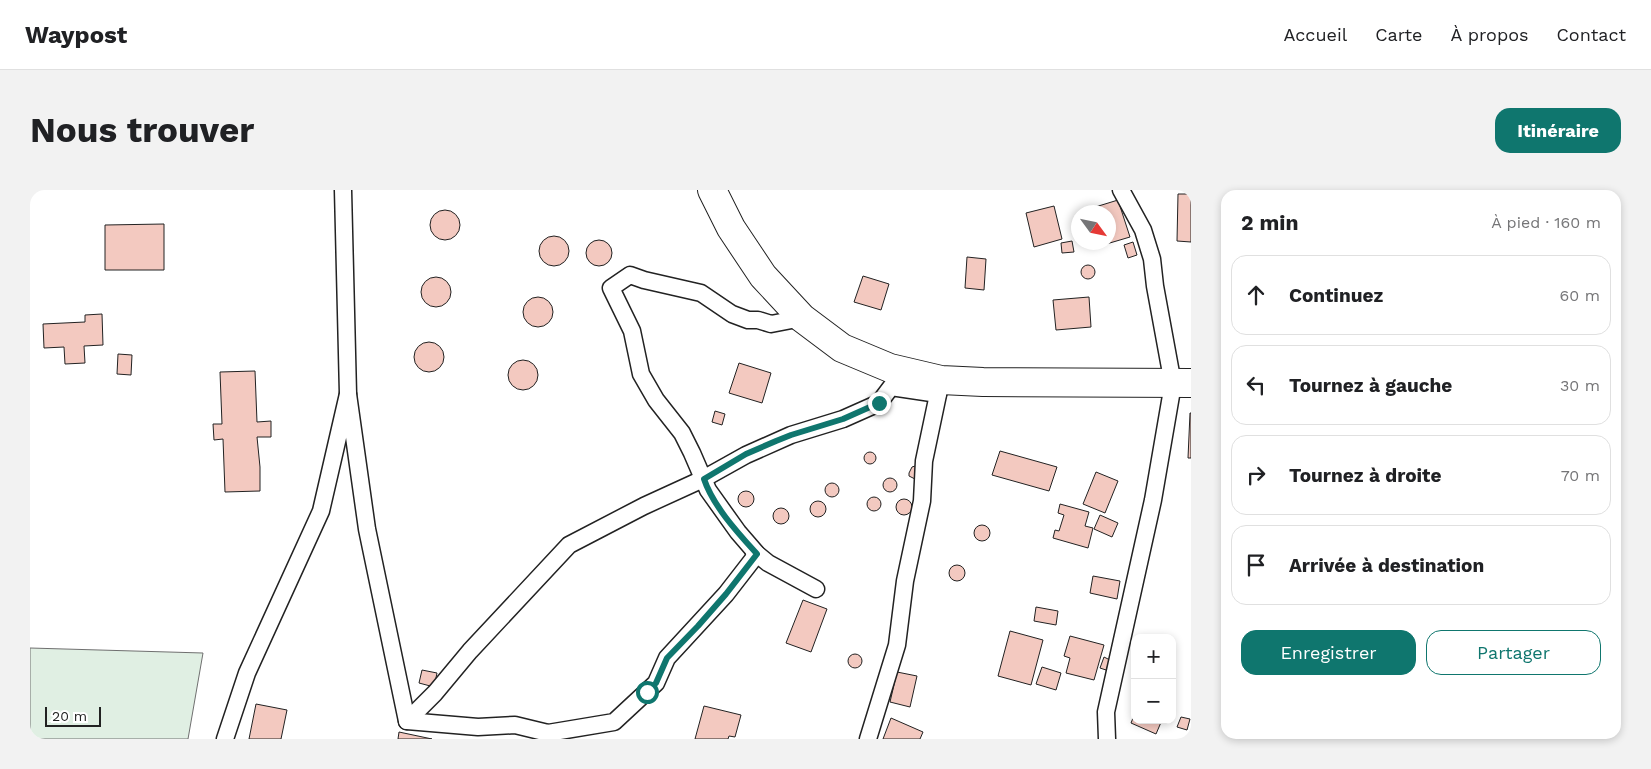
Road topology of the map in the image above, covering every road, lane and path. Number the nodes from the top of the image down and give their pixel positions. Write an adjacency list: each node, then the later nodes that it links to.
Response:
1 (343, 190): 7 (street)
2 (712, 190): 4 (highway)
3 (1121, 190): 5 (street)
4 (802, 318): 6 (highway); 8 (street)
5 (1182, 384): 6 (highway); 14 (street)
6 (940, 387): 8 (street); 13 (street)
7 (348, 394): 11 (street); 12 (street)
8 (704, 479): 9 (street); 11 (street)
9 (756, 554): 10 (street); 11 (street)
10 (816, 589)
11 (407, 721)
12 (225, 739)
13 (868, 739)
14 (1107, 739)

